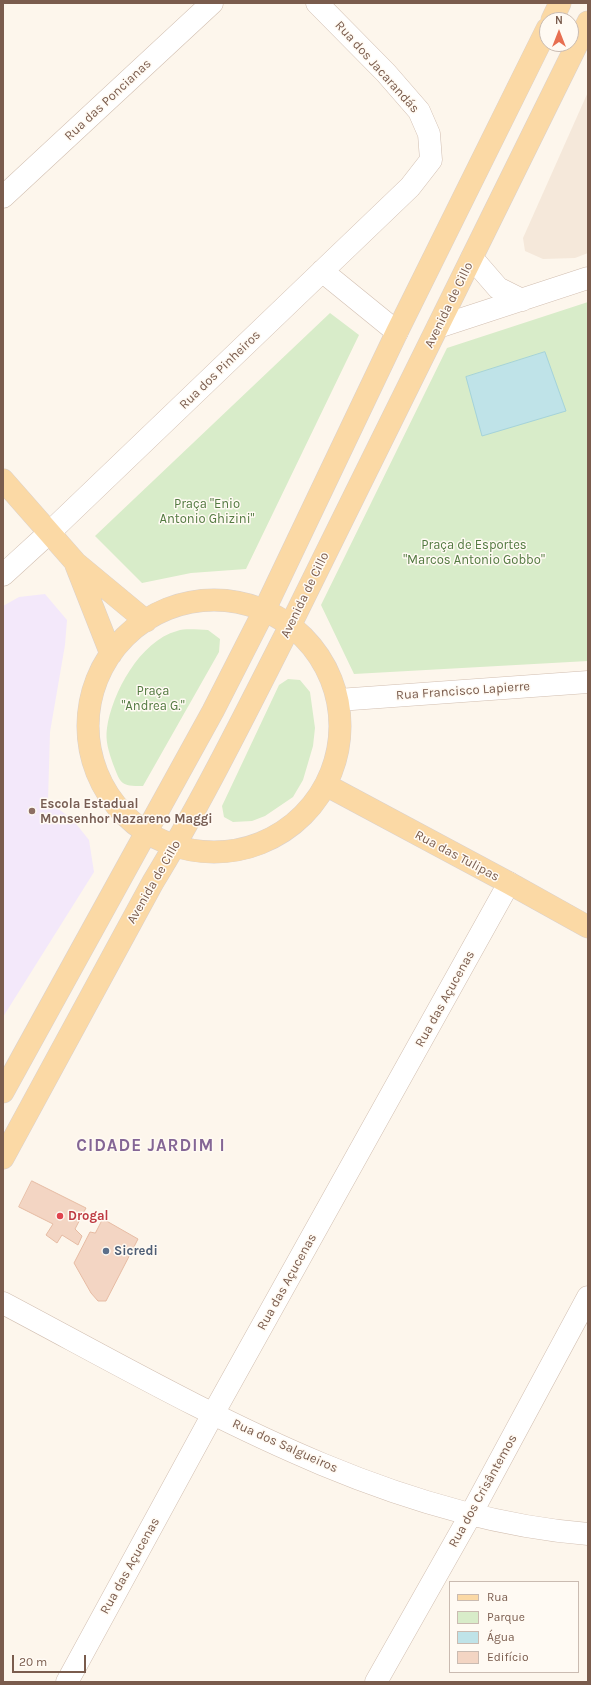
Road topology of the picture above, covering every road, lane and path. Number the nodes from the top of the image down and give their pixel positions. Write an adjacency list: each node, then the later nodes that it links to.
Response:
1 (212, 3): 6 (street, Rua das Poncianas)
2 (317, 3): 5 (street, Rua dos Jacarandás)
3 (588, 22): 7 (main road, Avenida de Cillo)
4 (539, 45): 12 (main road)
5 (430, 160): 8 (street, Rua dos Pinheiros)
6 (3, 197)
7 (472, 258): 10 (street); 11 (main road, Avenida de Cillo)
8 (322, 271): 12 (street); 14 (street, Rua dos Pinheiros)
9 (588, 278): 10 (street)
10 (522, 300): 11 (street)
11 (438, 327): 19 (main road, Avenida de Cillo)
12 (397, 332): 17 (main road)
13 (3, 480): 14 (main road)
14 (50, 532): 15 (main road); 16 (street, Rua dos Pinheiros)
15 (76, 564): 18 (main road); 20 (main road)
16 (3, 575)
17 (264, 611): 18 (main road); 19 (main road); 24 (main road)
18 (146, 621): 20 (main road)
19 (290, 626): 22 (main road); 25 (main road, Avenida de Cillo)
20 (111, 654): 24 (main road)
21 (588, 682): 22 (street, Rua Francisco Lapierre)
22 (338, 700): 23 (main road)
23 (326, 785): 25 (main road); 26 (main road, Rua das Tulipas)
24 (146, 832): 25 (main road); 28 (main road)
25 (175, 846): 29 (main road, Avenida de Cillo)
26 (509, 883): 27 (main road, Rua das Tulipas); 32 (street, Rua das Açucenas)
27 (588, 927)
28 (3, 1092)
29 (3, 1158)
30 (588, 1298): 33 (street, Rua dos Crisântemos)
31 (3, 1303): 32 (street, Rua dos Salgueiros)
32 (213, 1414): 33 (street, Rua dos Salgueiros); 35 (street, Rua das Açucenas)
33 (471, 1514): 34 (street, Rua dos Salgueiros); 36 (street, Rua dos Crisântemos)
34 (588, 1534)
35 (66, 1682)
36 (376, 1682)

